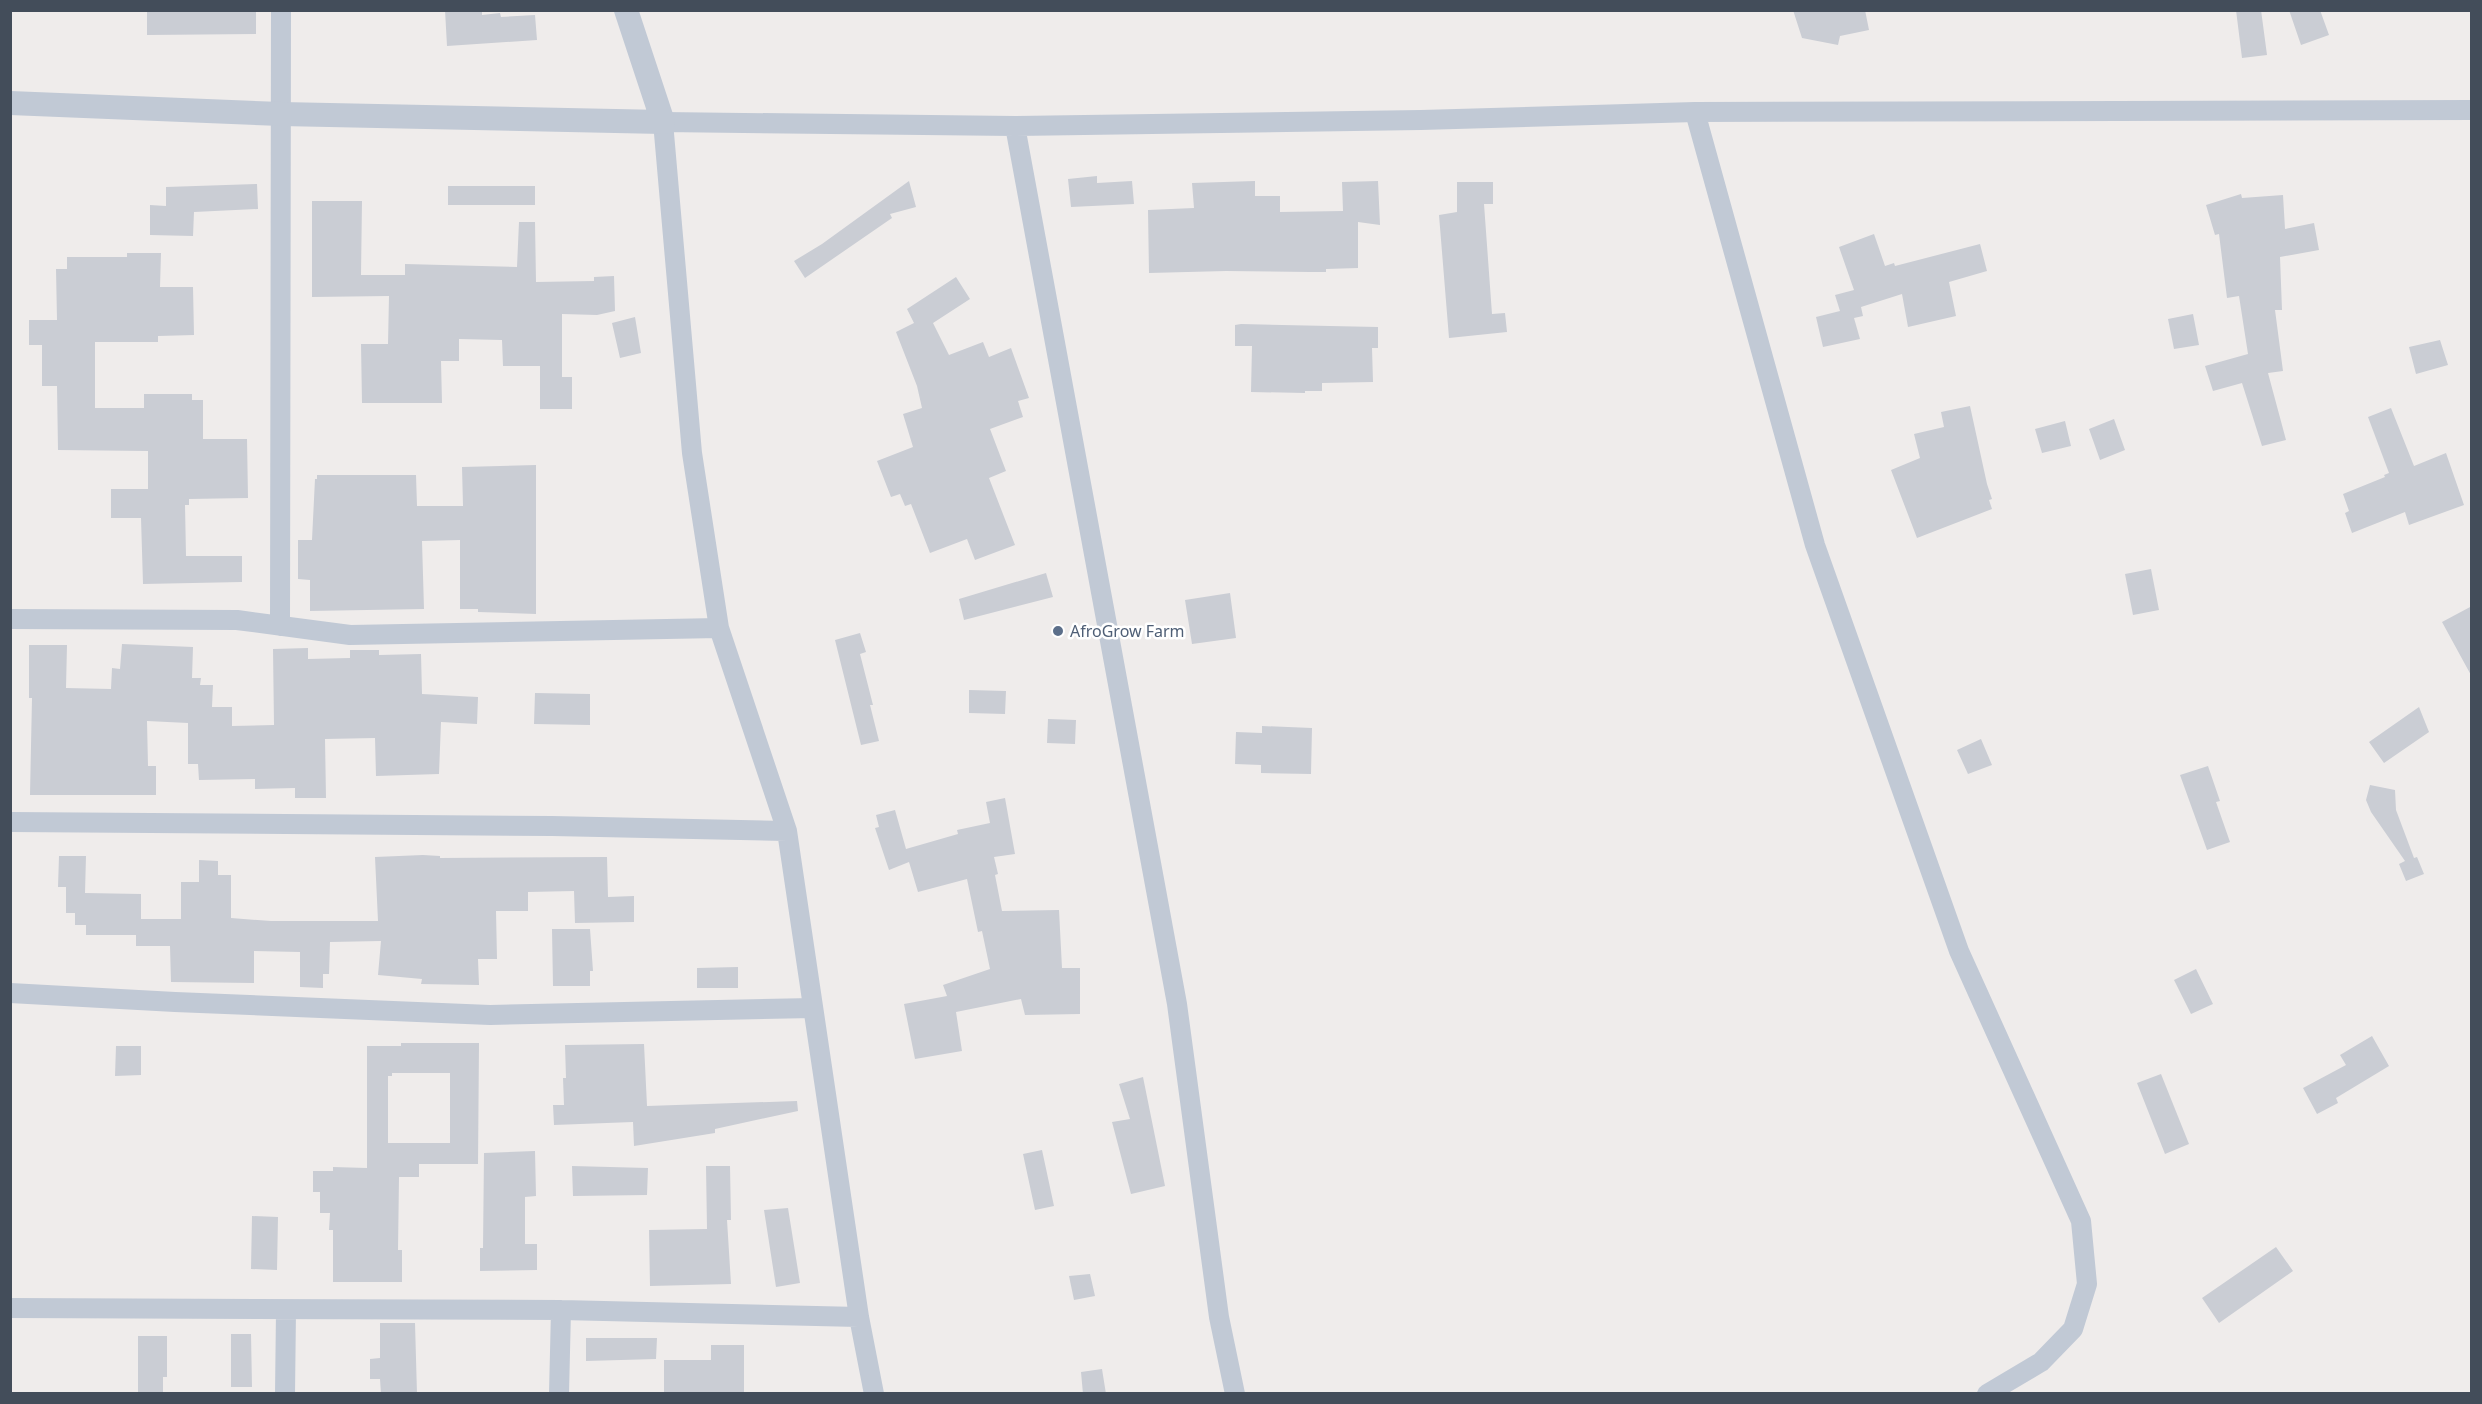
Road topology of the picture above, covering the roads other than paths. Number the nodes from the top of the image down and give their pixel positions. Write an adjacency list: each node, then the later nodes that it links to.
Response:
1 (281, 10): 6 (street)
2 (626, 10): 7 (street)
3 (10, 103): 6 (street)
4 (2472, 110): 5 (street)
5 (1695, 112): 8 (street); 24 (street)
6 (281, 114): 7 (street); 10 (street)
7 (663, 122): 8 (street); 11 (street)
8 (1015, 126): 23 (street)
9 (10, 619): 10 (street)
10 (280, 626): 11 (street)
11 (719, 628): 13 (street)
12 (10, 822): 13 (street)
13 (787, 831): 15 (street)
14 (10, 993): 15 (street)
15 (813, 1008): 19 (street)
16 (10, 1308): 18 (street)
17 (561, 1310): 18 (street); 19 (street); 21 (street)
18 (286, 1311): 20 (street)
19 (859, 1317): 22 (street)
20 (285, 1394)
21 (559, 1394)
22 (874, 1394)
23 (1234, 1394)
24 (1987, 1394)

